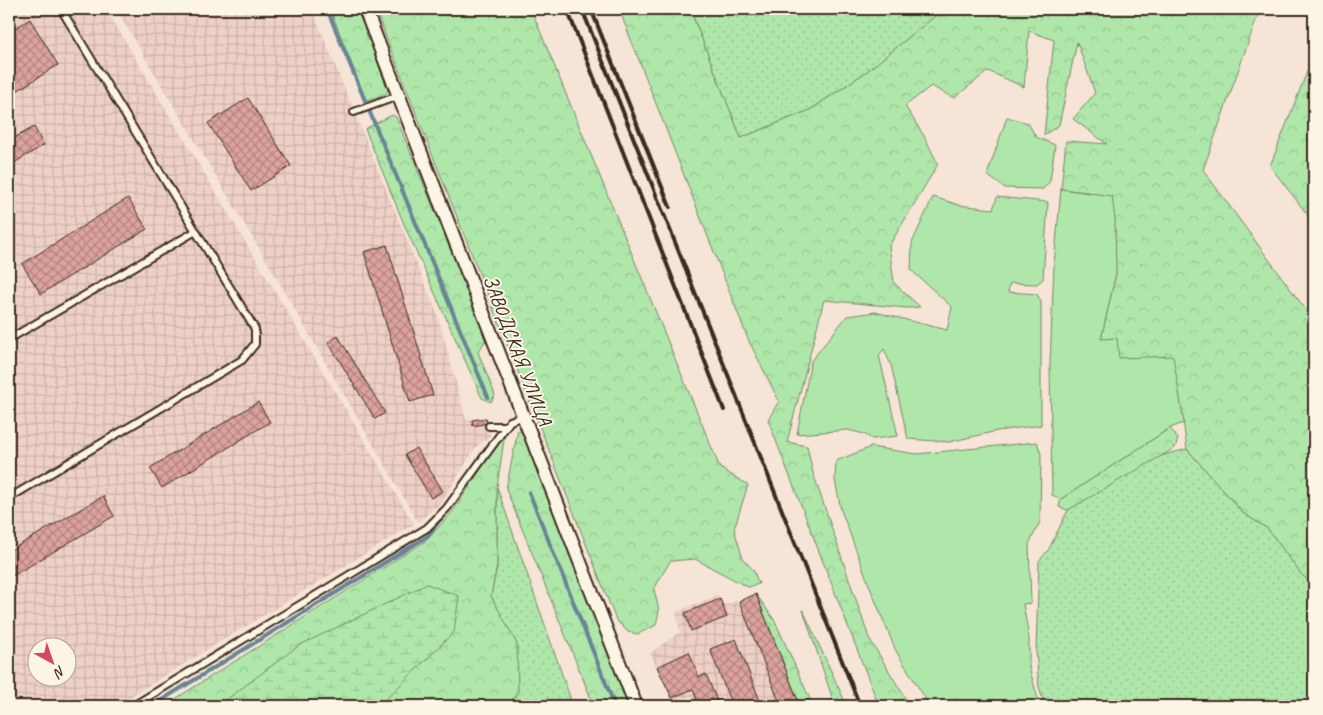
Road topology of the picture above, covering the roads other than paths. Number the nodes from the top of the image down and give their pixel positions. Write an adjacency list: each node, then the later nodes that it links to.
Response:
1 (61, 9): 5 (lane)
2 (365, 9): 3 (street, ЗАВОДСКАЯ УЛИЦА)
3 (398, 96): 4 (lane); 7 (street, ЗАВОДСКАЯ УЛИЦА)
4 (354, 112)
5 (196, 231): 6 (lane); 10 (lane)
6 (9, 339)
7 (524, 416): 9 (lane); 12 (street, ЗАВОДСКАЯ УЛИЦА)
8 (489, 426): 9 (lane)
9 (506, 426): 11 (lane)
10 (9, 498)
11 (133, 706)
12 (636, 706)

